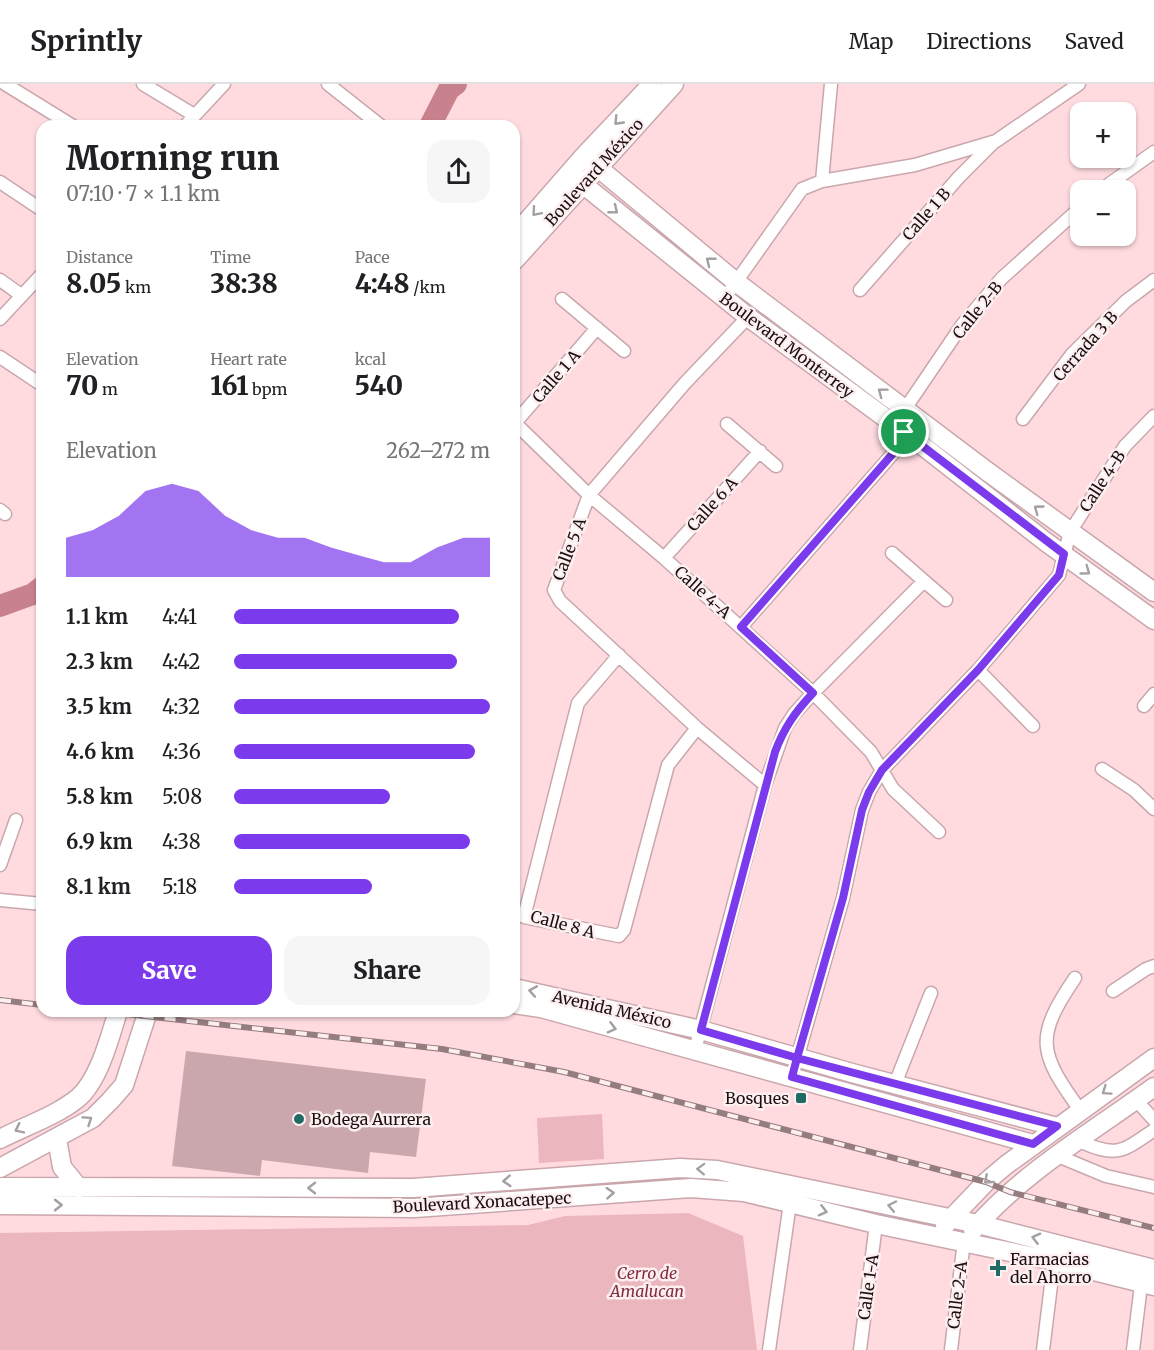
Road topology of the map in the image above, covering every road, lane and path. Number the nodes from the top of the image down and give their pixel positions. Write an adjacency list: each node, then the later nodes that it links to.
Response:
1 (5, 84): 10 (street)
2 (143, 84): 9 (street)
3 (224, 84): 9 (street)
4 (328, 84): 12 (street)
5 (652, 84): 15 (street, Boulevard México, one-way to 15)
6 (674, 84): 16 (street, Boulevard México)
7 (831, 84): 19 (street)
8 (1079, 84): 13 (street, Calle 1 B)
9 (194, 115): 11 (street)
10 (63, 120)
11 (190, 120)
12 (373, 120)
13 (996, 141): 19 (street, Calle 1 B); 29 (street, Calle 1 B)
14 (1154, 152): 18 (street)
15 (584, 156): 16 (street, Boulevard Monterrey); 17 (street, Boulevard México)
16 (597, 169): 17 (street, Boulevard México); 28 (street, Boulevard Monterrey, one-way to 16)
17 (575, 179): 23 (street, Boulevard México, one-way to 23); 24 (street, Boulevard México); 31 (street, Boulevard Monterrey, one-way to 31)
18 (1115, 180)
19 (822, 181): 28 (street, Calle 1 B)
20 (0, 182): 21 (street)
21 (36, 206)
22 (1070, 216): 39 (street, Calle 2-B)
23 (520, 230)
24 (520, 253)
25 (0, 280): 30 (street)
26 (36, 280): 30 (street)
27 (1154, 280): 42 (street, Cerrada 3 B)
28 (736, 282): 31 (street, Calle 1 B); 39 (street, Boulevard Monterrey, one-way to 28)
29 (860, 290)
30 (21, 295): 34 (street)
31 (724, 299): 33 (street, Boulevard Monterrey)
32 (562, 300): 35 (street)
33 (748, 317): 45 (street, Boulevard Monterrey); 48 (street, Calle 5 A)
34 (0, 319)
35 (597, 328): 36 (street); 41 (street, Calle 1 A)
36 (624, 351)
37 (0, 357): 38 (street)
38 (36, 382)
39 (905, 409): 45 (street); 49 (street, Boulevard Monterrey, one-way to 39)
40 (1154, 416): 49 (street, Calle 4-B)
41 (520, 418)
42 (1023, 419)
43 (727, 424): 46 (street)
44 (520, 429): 48 (street, Calle 4-A)
45 (904, 432): 51 (street, Boulevard Monterrey); 57 (street)
46 (760, 451): 47 (street); 52 (street, Calle 6 A)
47 (776, 466)
48 (589, 495): 52 (street, Calle 4-A); 58 (street, Calle 5 A)
49 (1070, 532): 51 (street, Calle 4-B); 54 (street, Boulevard Monterrey)
50 (892, 553): 53 (street)
51 (1064, 554): 56 (street, Boulevard Monterrey, one-way to 56); 59 (street, Calle 4-B)
52 (664, 558): 57 (street, Calle 4-A)
53 (924, 581): 55 (street); 60 (street)
54 (1154, 592)
55 (946, 600)
56 (1154, 620)
57 (741, 627): 60 (street, Calle 4-A)
58 (620, 655): 64 (street, Calle 5 A); 64 (street, Calle 8 A)
59 (978, 670): 63 (street); 66 (street, Calle 4-B)
60 (813, 693): 66 (street, Calle 4-A); 67 (street)
61 (1154, 694): 62 (street)
62 (1144, 706)
63 (1033, 726)
64 (697, 728): 67 (street, Calle 5 A)
65 (1102, 769): 68 (street)
66 (882, 770): 70 (street, Calle 4-A); 84 (street, Calle 4-B)
67 (765, 785): 82 (street)
68 (1154, 809)
69 (16, 820): 71 (street)
70 (939, 832)
71 (0, 865)
72 (0, 900): 73 (street)
73 (36, 903)
74 (1154, 966): 77 (street)
75 (1075, 978): 90 (street)
76 (520, 989): 82 (street, Avenida México, one-way to 76)
77 (1113, 991)
78 (931, 993): 87 (street)
79 (520, 1005): 83 (street, Avenida México, one-way to 83)
80 (116, 1017): 94 (street, one-way to 94)
81 (146, 1017): 95 (street, one-way to 81)
82 (701, 1030): 83 (street); 84 (street, Avenida México)
83 (695, 1050): 86 (street, Avenida México)
84 (797, 1058): 86 (street, Calle 4-B); 87 (street, Avenida México)
85 (1154, 1058): 90 (street, one-way to 90)
86 (792, 1077): 97 (street, Avenida México)
87 (895, 1084): 92 (street, Avenida México)
88 (1154, 1087): 89 (street)
89 (1136, 1100): 91 (street); 96 (street)
90 (1080, 1110): 92 (street)
91 (1154, 1120)
92 (1057, 1126): 97 (street)
93 (1154, 1130): 96 (street)
94 (0, 1139)
95 (57, 1139): 99 (street); 102 (street)
96 (1079, 1141): 98 (street)
97 (1033, 1144): 105 (street, one-way to 105)
98 (1059, 1156): 101 (street); 107 (street)
99 (0, 1168)
100 (0, 1187): 102 (street, Boulevard Xonacatepec)
101 (1154, 1187)
102 (79, 1188): 105 (street, Boulevard Xonacatepec, one-way to 102)
103 (790, 1203): 104 (street, Boulevard Xonacatepec, one-way to 103); 106 (street, Boulevard Xonacatepec, one-way to 106); 112 (street)
104 (0, 1205)
105 (950, 1218): 107 (street, Boulevard Xonacatepec); 108 (street)
106 (876, 1224): 108 (street, Boulevard Xonacatepec); 113 (street, Calle 1-A)
107 (978, 1224): 109 (street); 111 (street, Boulevard Xonacatepec, one-way to 107)
108 (937, 1235): 109 (street, Boulevard Xonacatepec)
109 (964, 1241): 110 (street, Boulevard Xonacatepec); 114 (street, Calle 2-A)
110 (1054, 1261): 111 (street, Boulevard Xonacatepec); 115 (street)
111 (1148, 1276): 116 (street)
112 (769, 1350)
113 (860, 1350)
114 (951, 1350)
115 (1042, 1350)
116 (1133, 1350)

